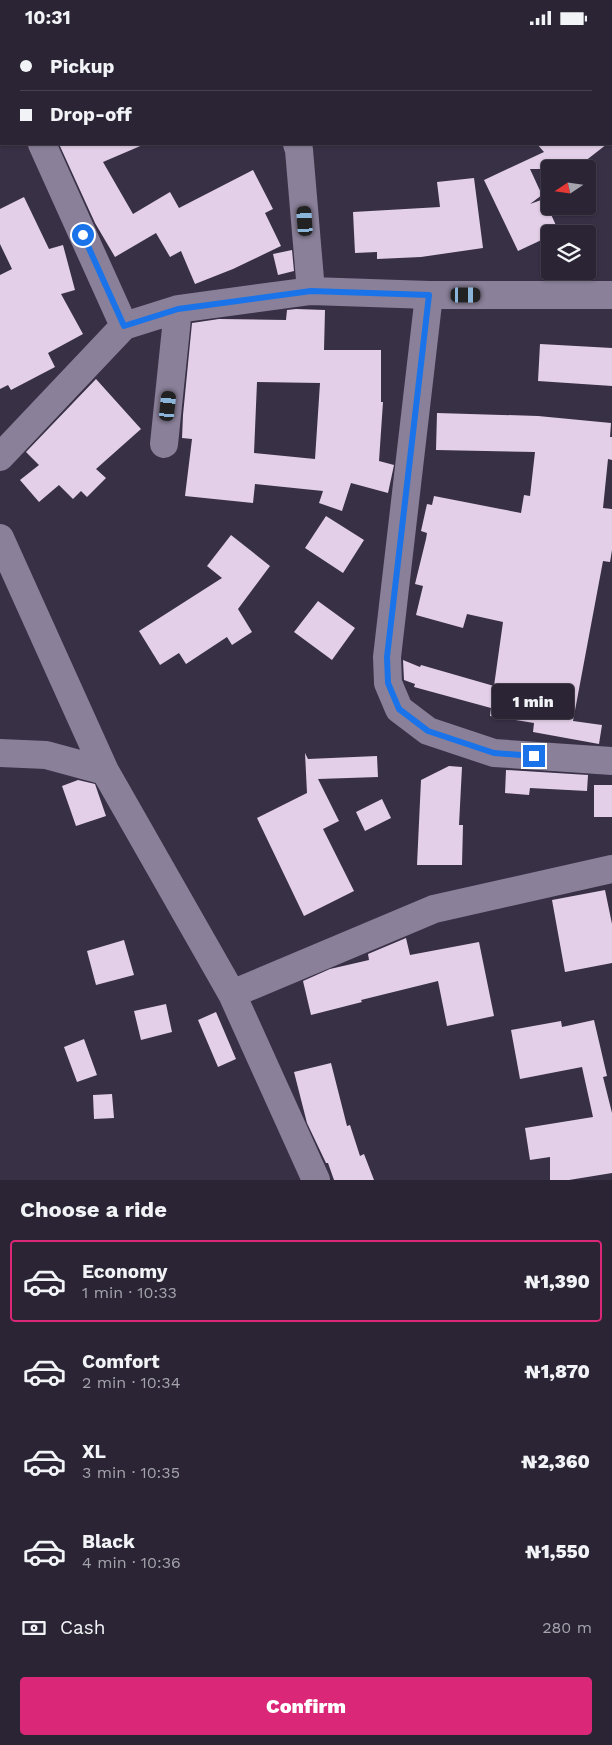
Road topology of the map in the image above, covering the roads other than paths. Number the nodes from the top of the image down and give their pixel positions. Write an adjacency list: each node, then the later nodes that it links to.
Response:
1 (42, 145): 7 (street)
2 (298, 145): 3 (street)
3 (311, 291): 4 (street); 6 (street)
4 (429, 295): 5 (street); 12 (street)
5 (612, 295)
6 (178, 309): 7 (street); 8 (street)
7 (124, 326): 9 (street)
8 (164, 444)
9 (0, 457)
10 (0, 537): 13 (street)
11 (0, 753): 13 (street)
12 (612, 761)
13 (105, 771): 15 (street)
14 (612, 869): 15 (street)
15 (232, 994): 16 (street)
16 (316, 1180)

